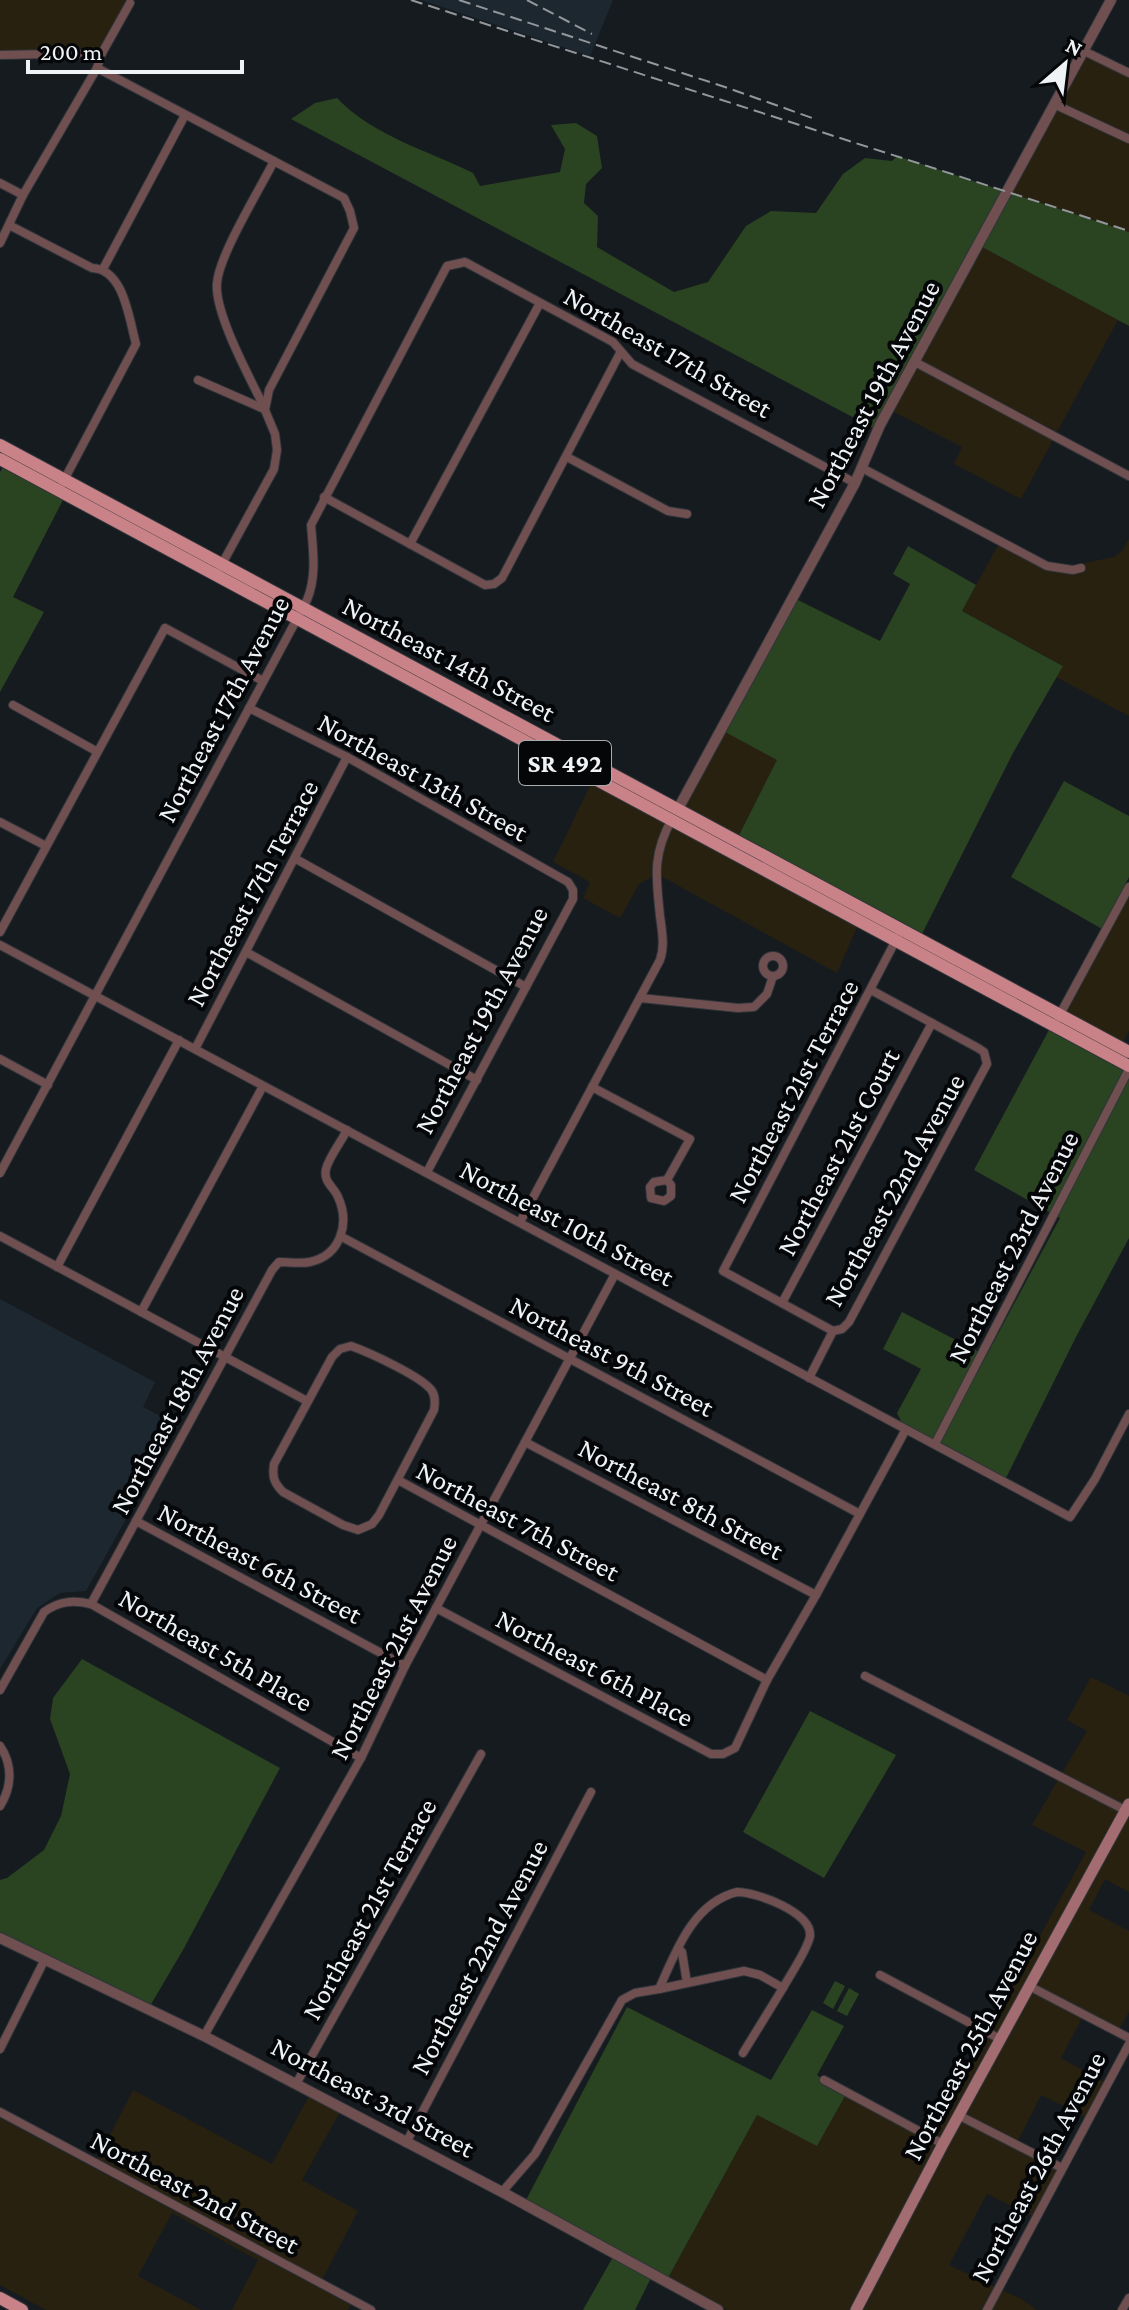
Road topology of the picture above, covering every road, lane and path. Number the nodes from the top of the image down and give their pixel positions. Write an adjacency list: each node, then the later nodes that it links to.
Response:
1 (1111, 0): 3 (street, Northeast 19th Avenue)
2 (130, 3): 4 (street)
3 (1084, 51): 7 (street); 8 (street, Northeast 19th Avenue)
4 (102, 53): 5 (street); 6 (street)
5 (0, 55)
6 (97, 68): 9 (street); 13 (street)
7 (1129, 73)
8 (1056, 105): 10 (street); 20 (street, Northeast 19th Avenue)
9 (185, 115): 11 (street); 17 (street)
10 (1129, 139)
11 (274, 161): 22 (street); 22 (street)
12 (0, 183): 13 (street)
13 (23, 195): 14 (street)
14 (9, 225): 15 (street); 17 (street)
15 (0, 243)
16 (457, 262): 18 (street, Northeast 17th Street); 30 (street, Northeast 17th Avenue)
17 (103, 269): 29 (street)
18 (540, 303): 19 (street, Northeast 17th Street); 32 (street)
19 (620, 353): 24 (street); 28 (street, Northeast 17th Street)
20 (915, 362): 26 (street, Northeast 19th Avenue); 27 (street)
21 (198, 380): 22 (street)
22 (265, 410): 34 (street)
23 (0, 445): 29 (main road, Northeast 14th Street / SR 492)
24 (567, 457): 31 (street); 32 (street)
25 (0, 459): 29 (main road, Northeast 14th Street / SR 492)
26 (862, 468): 28 (street, Northeast 19th Avenue); 33 (street)
27 (1129, 476)
28 (855, 483): 41 (street, Northeast 19th Avenue)
29 (62, 485): 34 (main road, Northeast 14th Street / SR 492)
30 (324, 497): 32 (street); 35 (street, Northeast 17th Avenue)
31 (687, 514)
32 (410, 544)
33 (1081, 568)
34 (219, 570): 35 (main road, Northeast 14th Street / SR 492)
35 (300, 613): 36 (street, Northeast 17th Avenue); 41 (main road, Northeast 14th Street / SR 492)
36 (263, 681): 38 (street, Northeast 17th Avenue); 39 (street)
37 (13, 705): 39 (street)
38 (249, 708): 40 (street, Northeast 13th Street); 54 (street, Northeast 17th Avenue)
39 (96, 751): 43 (street)
40 (347, 757): 44 (street, Northeast 17th Terrace); 46 (street, Northeast 13th Street)
41 (675, 815): 48 (main road, Northeast 14th Street / SR 492); 55 (street)
42 (0, 822): 43 (street)
43 (46, 846): 47 (street)
44 (296, 859): 50 (street, Northeast 17th Terrace); 52 (street)
45 (1129, 887): 56 (street)
46 (573, 890): 52 (street, Northeast 19th Avenue)
47 (0, 932)
48 (899, 935): 53 (street, Northeast 21st Terrace); 56 (main road, Northeast 14th Street / SR 492)
49 (0, 945): 54 (street, Northeast 10th Street)
50 (246, 952): 59 (street, Northeast 17th Terrace); 63 (street)
51 (773, 976): 55 (street)
52 (526, 987): 63 (street, Northeast 19th Avenue)
53 (871, 990): 57 (street); 76 (street, Northeast 21st Terrace)
54 (95, 995): 58 (street, Northeast 10th Street); 64 (street, Northeast 17th Avenue)
55 (640, 998): 66 (street)
56 (1056, 1020): 60 (main road, Northeast 14th Street / SR 492); 62 (main road, Northeast 14th Street / SR 492)
57 (932, 1023): 76 (street, Northeast 21st Court); 78 (street, Northeast 22nd Avenue)
58 (179, 1040): 59 (street, Northeast 10th Street); 74 (street, Northeast 17th Terrace)
59 (195, 1049): 65 (street, Northeast 10th Street)
60 (1129, 1052)
61 (0, 1059): 64 (street)
62 (1129, 1068): 86 (street, Northeast 23rd Avenue)
63 (477, 1080): 68 (street, Northeast 19th Avenue)
64 (48, 1085): 69 (street, Northeast 17th Avenue)
65 (263, 1086): 67 (street, Northeast 10th Street); 77 (street)
66 (592, 1087): 70 (street); 71 (street)
67 (347, 1130): 68 (street, Northeast 10th Street); 73 (street)
68 (427, 1172): 71 (street, Northeast 10th Street)
69 (0, 1173)
70 (667, 1180)
71 (520, 1222): 75 (street, Northeast 10th Street)
72 (0, 1236): 74 (street)
73 (342, 1237): 79 (street, Northeast 18th Avenue); 80 (street, Northeast 9th Street)
74 (57, 1267): 77 (street)
75 (615, 1274): 80 (street, Northeast 21st Avenue); 81 (street, Northeast 10th Street)
76 (782, 1303): 78 (street)
77 (141, 1312): 79 (street)
78 (833, 1331): 81 (street, Northeast 22nd Avenue)
79 (225, 1358): 82 (street); 89 (street, Northeast 18th Avenue)
80 (570, 1358): 85 (street, Northeast 21st Avenue); 88 (street, Northeast 9th Street)
81 (809, 1378): 84 (street, Northeast 10th Street)
82 (307, 1401): 87 (street, Northeast 7th Street); 87 (street)
83 (1129, 1414): 86 (street, Northeast 10th Street)
84 (905, 1431): 86 (street, Northeast 10th Street); 88 (street)
85 (525, 1442): 90 (street, Northeast 21st Avenue); 91 (street, Northeast 8th Street)
86 (935, 1444)
87 (398, 1480): 90 (street, Northeast 7th Street)
88 (860, 1514): 91 (street)
89 (136, 1521): 92 (street, Northeast 18th Avenue); 94 (street, Northeast 6th Street)
90 (480, 1525): 93 (street, Northeast 21st Avenue); 96 (street, Northeast 7th Street)
91 (816, 1595): 96 (street)
92 (91, 1604): 97 (street); 100 (street, Northeast 5th Place)
93 (436, 1608): 94 (street, Northeast 21st Avenue); 96 (street, Northeast 6th Place)
94 (405, 1666): 100 (street, Northeast 21st Avenue)
95 (865, 1676): 103 (street)
96 (767, 1680)
97 (0, 1690)
98 (0, 1746): 102 (street)
99 (481, 1754): 119 (street, Northeast 21st Terrace)
100 (361, 1758): 112 (street, Northeast 21st Avenue)
101 (591, 1792): 122 (street, Northeast 22nd Avenue)
102 (0, 1806)
103 (1127, 1807): 109 (main road, Northeast 25th Avenue)
104 (0, 1938): 106 (street, Northeast 3rd Street)
105 (678, 1948): 108 (street); 110 (street); 111 (street)
106 (44, 1961): 112 (street, Northeast 3rd Street); 116 (street)
107 (880, 1975): 114 (street)
108 (687, 1983): 110 (street); 111 (street)
109 (1029, 1986): 113 (street); 114 (main road, Northeast 25th Avenue)
110 (783, 1988): 117 (street)
111 (659, 1989): 125 (street)
112 (204, 2036): 119 (street, Northeast 3rd Street)
113 (1129, 2038)
114 (1000, 2039): 121 (main road, Northeast 25th Avenue)
115 (1129, 2044): 124 (street, Northeast 26th Avenue)
116 (0, 2049)
117 (743, 2053)
118 (824, 2080): 123 (street)
119 (296, 2084): 122 (street, Northeast 3rd Street)
120 (0, 2112): 128 (street, Northeast 2nd Street)
121 (958, 2115): 123 (main road, Northeast 25th Avenue); 124 (street)
122 (406, 2143): 125 (street, Northeast 3rd Street)
123 (943, 2144): 132 (main road, Northeast 25th Avenue)
124 (1062, 2168): 133 (street, Northeast 26th Avenue)
125 (502, 2192): 131 (street, Northeast 3rd Street)
126 (0, 2298): 129 (main road)
127 (1129, 2298): 134 (street)
128 (354, 2306): 130 (street, Northeast 2nd Street)
129 (22, 2310)
130 (371, 2310)
131 (718, 2310)
132 (856, 2310)
133 (987, 2310)
134 (1122, 2310)

